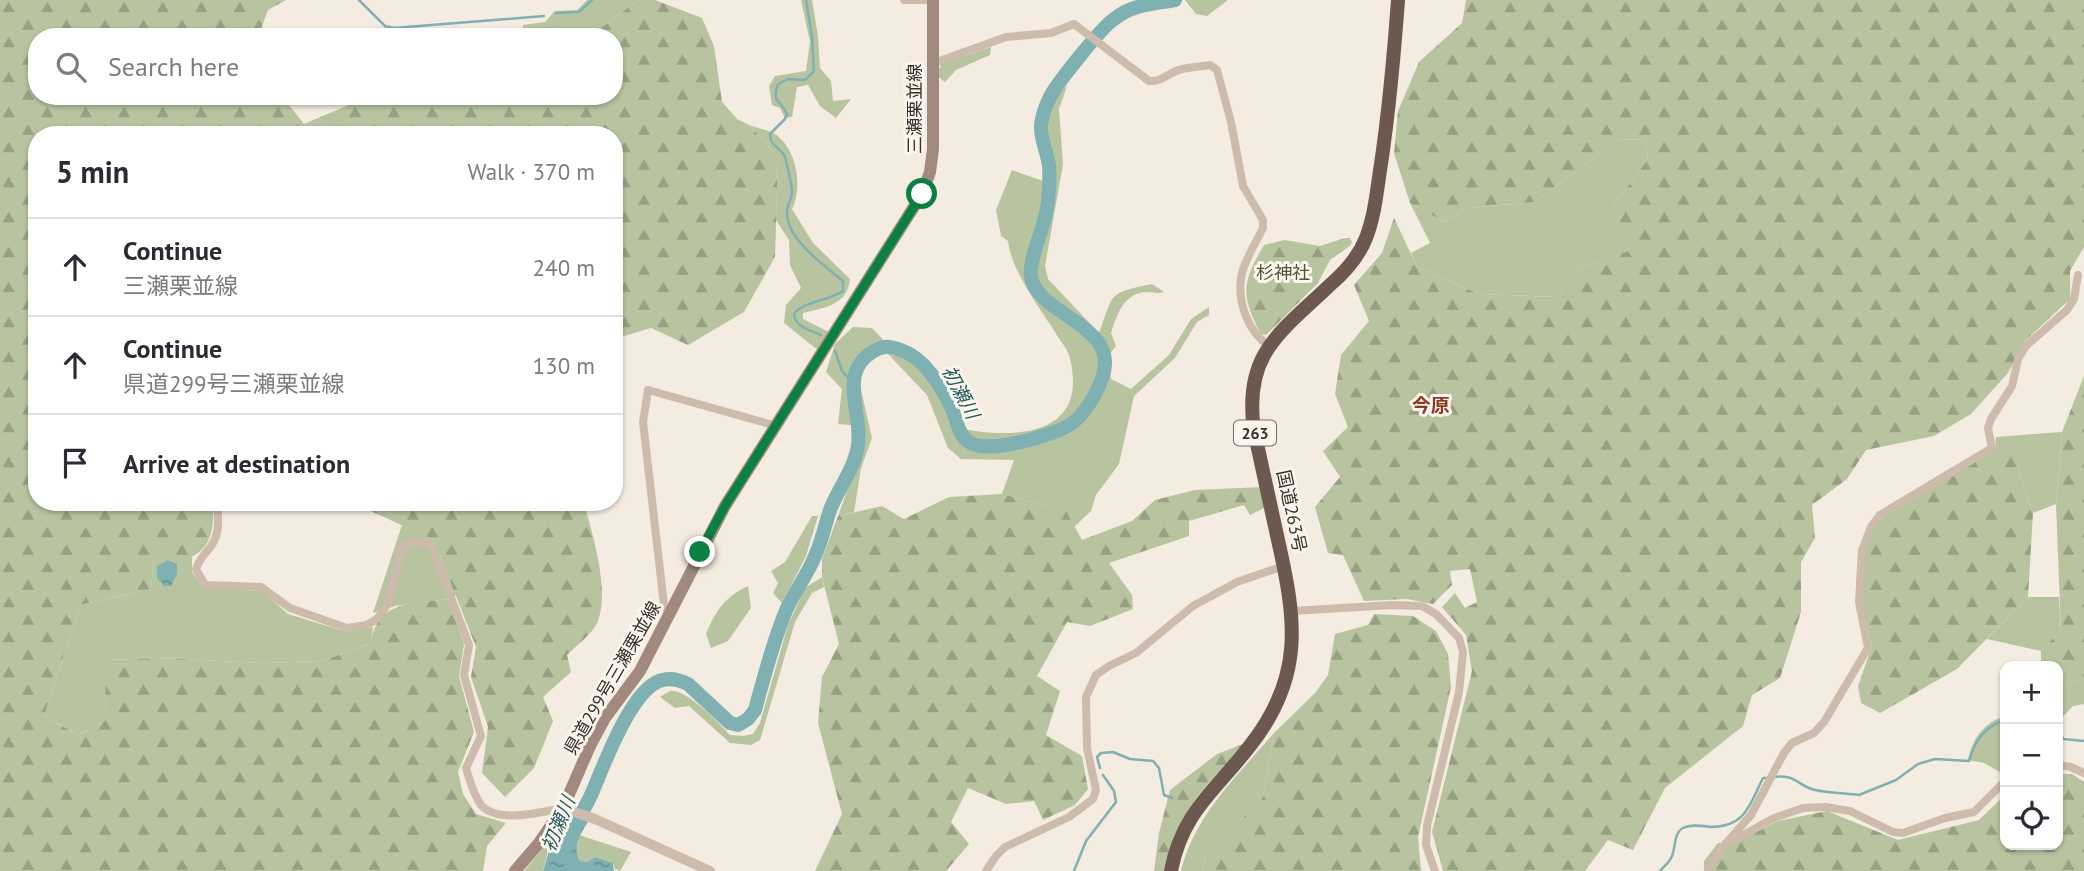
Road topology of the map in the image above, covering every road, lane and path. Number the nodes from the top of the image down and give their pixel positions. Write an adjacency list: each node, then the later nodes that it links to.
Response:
1 (904, 0): 2 (street)
2 (933, 0): 4 (main road, 三瀬栗並線)
3 (1398, 0): 6 (highway, 国道263号 / 263)
4 (931, 64): 6 (street); 7 (main road, 三瀬栗並線)
5 (2078, 275): 16 (street)
6 (1269, 346): 9 (highway, 国道263号 / 263)
7 (777, 426): 11 (main road, 県道299号三瀬栗並線); 11 (street)
8 (217, 511): 15 (street)
9 (1284, 566): 10 (highway, 国道263号 / 263); 19 (street)
10 (1292, 611): 20 (highway, 国道263号 / 263); 21 (street)
11 (670, 613): 15 (main road, 県道299号三瀬栗並線)
12 (2063, 766): 13 (street)
13 (2084, 773)
14 (2000, 786): 16 (street)
15 (565, 808): 17 (main road, 県道299号三瀬栗並線); 18 (street)
16 (1721, 849): 22 (street)
17 (515, 871)
18 (710, 871)
19 (986, 871)
20 (1171, 871)
21 (1435, 871)
22 (1708, 871)

